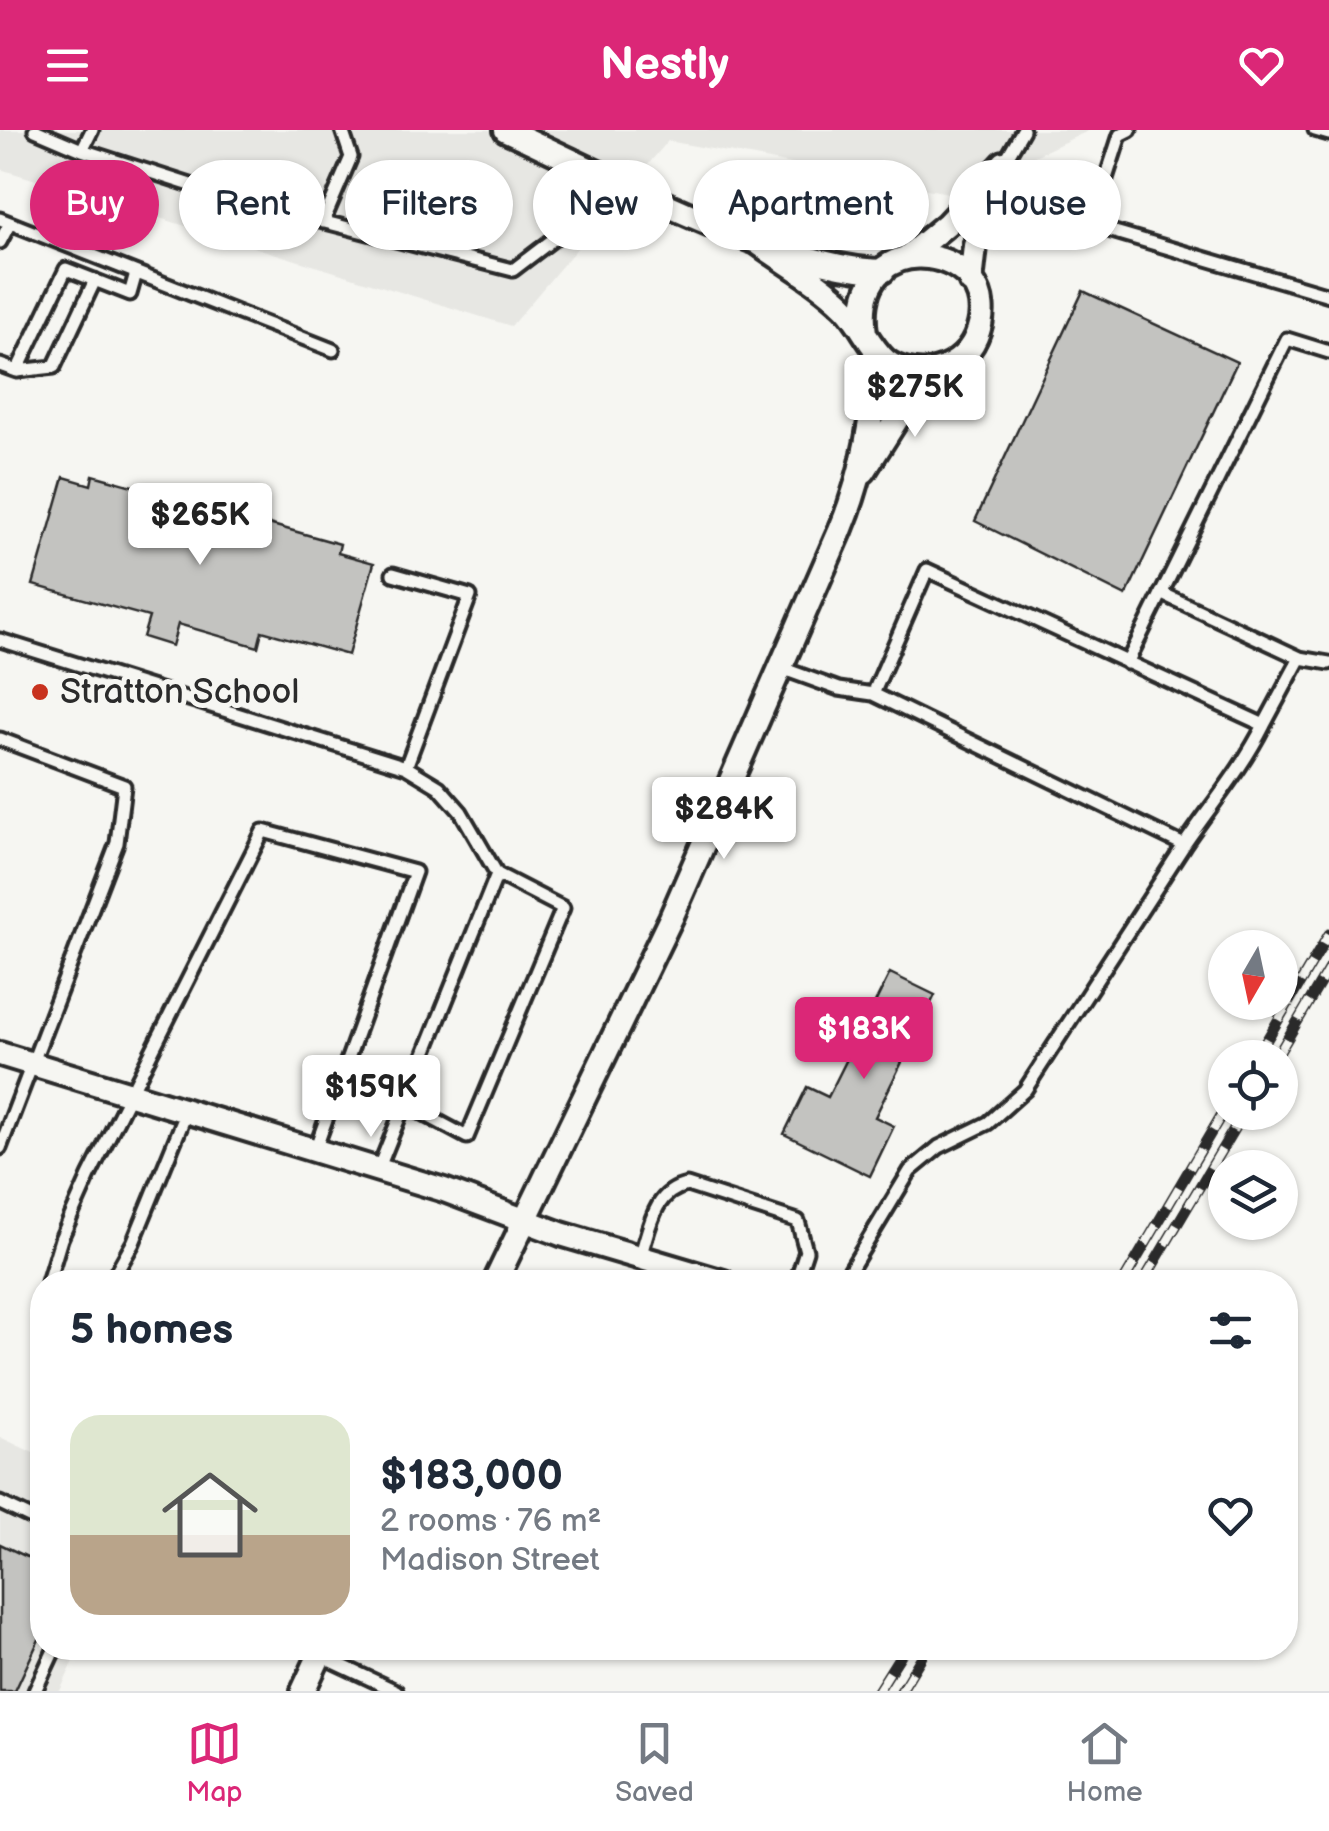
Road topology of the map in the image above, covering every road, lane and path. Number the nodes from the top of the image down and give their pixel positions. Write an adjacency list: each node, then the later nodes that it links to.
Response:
1 (35, 130): 9 (lane)
2 (92, 130): 9 (lane)
3 (342, 130): 13 (lane)
4 (506, 130): 10 (street)
5 (1022, 130): 11 (lane)
6 (1130, 130): 27 (lane)
7 (1315, 130): 8 (lane)
8 (1329, 134)
9 (82, 150): 12 (lane)
10 (572, 160)
11 (1006, 160)
12 (179, 181)
13 (325, 217)
14 (5, 221): 17 (lane); 24 (lane)
15 (949, 222): 22 (street)
16 (325, 223): 18 (lane)
17 (0, 242)
18 (539, 250)
19 (769, 250): 28 (street)
20 (788, 250): 23 (street)
21 (975, 250): 26 (street)
22 (908, 256): 23 (street); 26 (street)
23 (882, 270): 28 (street)
24 (136, 273): 25 (lane); 29 (lane)
25 (94, 280): 32 (lane); 32 (lane)
26 (971, 282): 33 (street)
27 (1329, 295)
28 (870, 341): 33 (street); 34 (street)
29 (333, 350)
30 (1329, 352): 36 (lane)
31 (0, 365): 32 (lane)
32 (17, 371)
33 (926, 373): 34 (street)
34 (859, 478): 41 (street)
35 (393, 574): 45 (lane)
36 (1161, 593): 38 (lane); 39 (lane)
37 (0, 640): 45 (lane)
38 (1300, 658): 40 (lane); 43 (lane)
39 (1127, 663): 42 (lane); 43 (lane)
40 (1329, 664)
41 (781, 668): 42 (lane); 58 (street)
42 (873, 694): 46 (lane)
43 (1264, 725): 46 (lane)
44 (0, 739): 49 (lane)
45 (406, 767): 47 (lane)
46 (1184, 845): 65 (lane)
47 (497, 874): 52 (lane); 52 (lane)
48 (0, 1054): 49 (street)
49 (29, 1063): 50 (street); 53 (lane)
50 (130, 1094): 54 (street); 56 (lane); 60 (lane)
51 (0, 1103): 53 (lane)
52 (404, 1104): 57 (lane)
53 (14, 1108): 55 (lane)
54 (188, 1112): 56 (street); 61 (lane)
55 (0, 1148)
56 (315, 1150): 57 (street)
57 (378, 1170): 58 (street)
58 (527, 1221): 59 (street); 62 (street)
59 (640, 1257): 63 (street); 64 (lane)
60 (52, 1270)
61 (118, 1270)
62 (501, 1270)
63 (684, 1270)
64 (800, 1270)
65 (850, 1270)
66 (0, 1504): 67 (lane)
67 (30, 1518)
68 (49, 1660): 71 (lane)
69 (317, 1660): 72 (street)
70 (338, 1660): 73 (lane)
71 (35, 1691)
72 (303, 1691)
73 (396, 1691)

